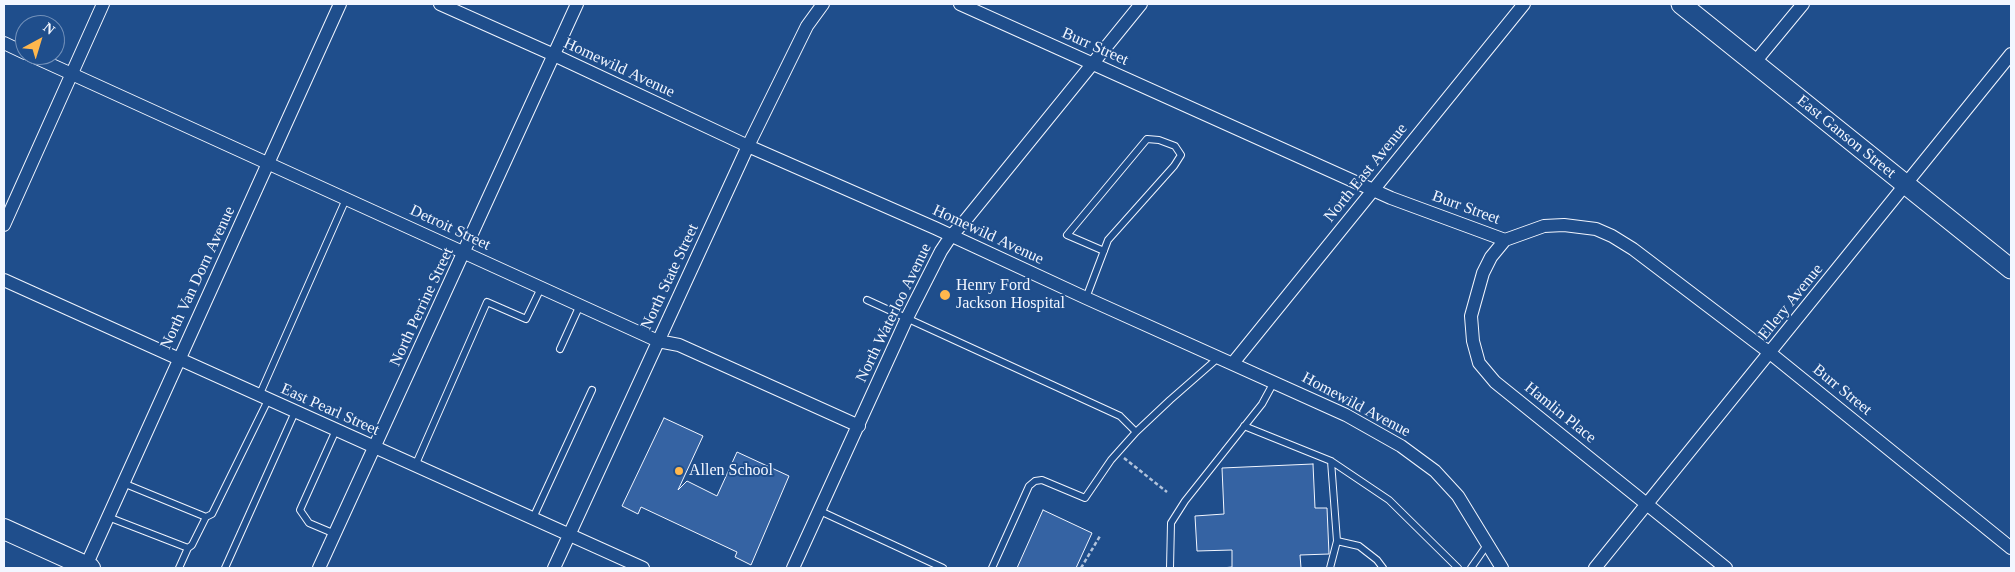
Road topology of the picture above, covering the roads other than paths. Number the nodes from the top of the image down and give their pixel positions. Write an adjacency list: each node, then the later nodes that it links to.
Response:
1 (103, 4): 16 (street)
2 (340, 4): 18 (street, North Van Dorn Avenue)
3 (440, 4): 12 (street, Homewild Avenue)
4 (577, 4): 12 (street, North Perrine Street)
5 (823, 4): 17 (street, North State Street)
6 (960, 4): 14 (street, Burr Street)
7 (1141, 4): 14 (street, North Waterloo Avenue)
8 (1524, 4): 20 (street, North East Avenue)
9 (1681, 4): 13 (street, East Ganson Street)
10 (1803, 4): 13 (street)
11 (2011, 54): 19 (street, Ellery Avenue)
12 (554, 55): 17 (street, Homewild Avenue); 26 (street, North Perrine Street)
13 (1755, 62): 19 (street, East Ganson Street)
14 (1092, 63): 20 (street, Burr Street); 23 (street, North Waterloo Avenue)
15 (51, 65): 16 (street, Detroit Street)
16 (70, 74): 18 (street, Detroit Street); 22 (street)
17 (748, 146): 23 (street, Homewild Avenue); 34 (street, North State Street)
18 (268, 164): 21 (street, Detroit Street); 38 (street, North Van Dorn Avenue)
19 (1905, 185): 27 (street, East Ganson Street); 36 (street, Ellery Avenue)
20 (1373, 190): 24 (street, Burr Street); 39 (street, North East Avenue)
21 (346, 198): 26 (street, Detroit Street); 42 (lane)
22 (4, 225)
23 (951, 236): 30 (street, Homewild Avenue); 33 (street, North Waterloo Avenue)
24 (1505, 240): 36 (street, Burr Street); 52 (street, Hamlin Place)
25 (1104, 250): 25 (lane); 30 (lane)
26 (465, 253): 29 (street, Detroit Street); 48 (street, North Perrine Street)
27 (2011, 269)
28 (4, 280): 38 (street, East Pearl Street)
29 (541, 288): 32 (street, Detroit Street); 50 (lane)
30 (1086, 298): 37 (street, Homewild Avenue)
31 (867, 300): 33 (lane)
32 (580, 305): 34 (street, Detroit Street); 35 (lane)
33 (907, 318): 44 (street, North Waterloo Avenue); 47 (lane)
34 (658, 341): 44 (street, Detroit Street); 59 (street, North State Street)
35 (560, 349)
36 (1770, 353): 52 (street, Ellery Avenue); 63 (street, Burr Street)
37 (1218, 358): 39 (street, Homewild Avenue); 47 (lane)
38 (178, 359): 42 (street, East Pearl Street); 51 (street, North Van Dorn Avenue)
39 (1233, 363): 40 (street, Homewild Avenue)
40 (1274, 382): 45 (lane); 61 (street, Homewild Avenue)
41 (592, 390): 56 (lane)
42 (264, 398): 43 (street, East Pearl Street); 55 (lane)
43 (295, 412): 46 (street, East Pearl Street); 66 (lane)
44 (859, 426): 53 (street, North Waterloo Avenue)
45 (1244, 426): 49 (lane); 73 (lane)
46 (336, 430): 48 (street, East Pearl Street); 58 (lane)
47 (1136, 432): 72 (lane)
48 (375, 448): 50 (street, East Pearl Street); 58 (street, North Perrine Street)
49 (1331, 461): 60 (lane); 76 (lane)
50 (415, 466): 56 (street, East Pearl Street)
51 (123, 483): 54 (street, North Van Dorn Avenue); 55 (lane)
52 (1647, 505): 79 (street, Ellery Avenue); 80 (street, Hamlin Place)
53 (820, 511): 70 (street, North Waterloo Avenue); 71 (lane)
54 (108, 516): 62 (lane); 64 (street, North Van Dorn Avenue)
55 (206, 517): 62 (lane)
56 (533, 518): 59 (street, East Pearl Street)
57 (4, 529): 64 (main road)
58 (336, 534): 67 (street, North Perrine Street)
59 (569, 534): 68 (street, North State Street); 69 (street, East Pearl Street)
60 (1336, 540): 74 (lane); 75 (lane)
61 (1488, 544): 77 (lane); 78 (street, Homewild Avenue)
62 (188, 548): 65 (lane)
63 (2011, 548)
64 (87, 568)
65 (179, 568)
66 (225, 568)
67 (320, 568)
68 (554, 568)
69 (643, 568)
70 (793, 568)
71 (942, 568)
72 (992, 568)
73 (1170, 568)
74 (1330, 568)
75 (1383, 568)
76 (1458, 568)
77 (1471, 568)
78 (1502, 568)
79 (1595, 568)
80 (1726, 568)

